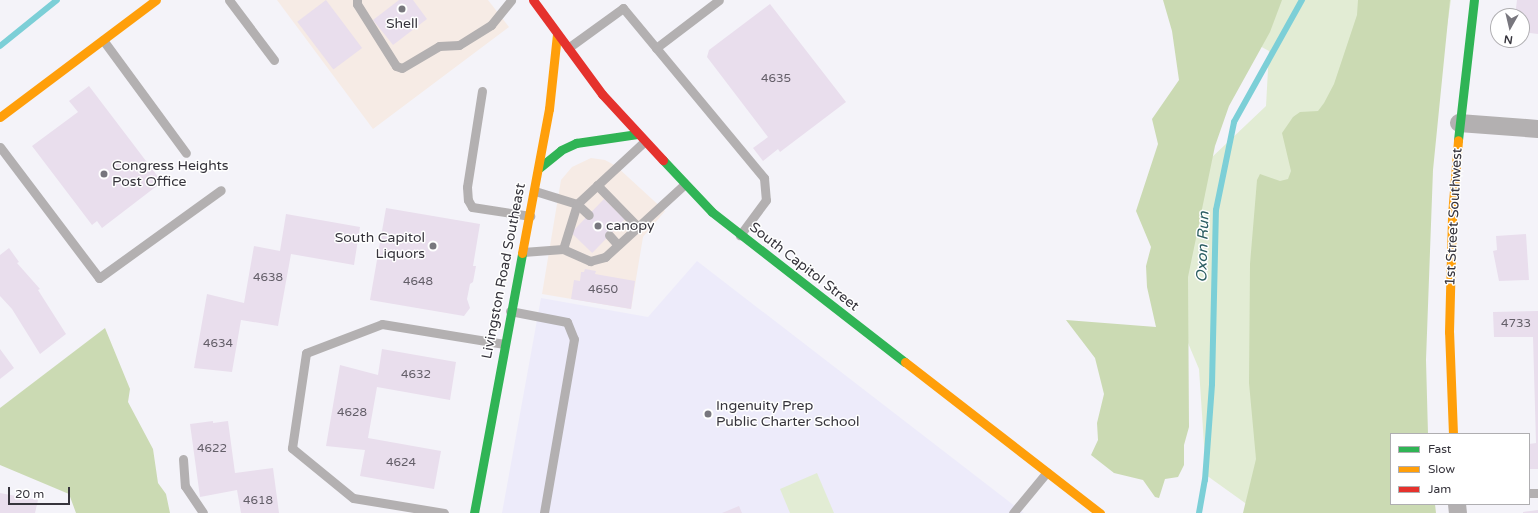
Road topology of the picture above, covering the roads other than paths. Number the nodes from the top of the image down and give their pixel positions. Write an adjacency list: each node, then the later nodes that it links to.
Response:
1 (156, 0): 10 (main road)
2 (229, 0): 13 (lane)
3 (358, 0): 4 (lane)
4 (511, 0)
5 (533, 0): 9 (main road, South Capitol Street)
6 (719, 0): 12 (lane)
7 (1474, 0): 16 (main road, 1st Street Southwest)
8 (624, 4): 11 (lane); 12 (lane)
9 (557, 34): 11 (main road, South Capitol Street); 22 (main road, Livingston Road Southeast)
10 (103, 40): 15 (main road); 21 (lane)
11 (568, 48): 18 (main road, South Capitol Street)
12 (656, 48): 32 (lane)
13 (274, 60)
14 (482, 91): 29 (lane)
15 (0, 117)
16 (1459, 124): 17 (street); 38 (main road, 1st Street Southwest)
17 (1538, 130)
18 (637, 134): 19 (main road, South Capitol Street); 22 (main road)
19 (644, 142): 23 (main road, South Capitol Street); 24 (lane)
20 (0, 147): 25 (lane)
21 (186, 153)
22 (539, 168): 26 (main road, Livingston Road Southeast)
23 (685, 184): 30 (lane); 32 (main road, South Capitol Street)
24 (597, 185): 27 (lane); 30 (lane)
25 (221, 190)
26 (535, 191): 27 (lane); 29 (main road, Livingston Road Southeast)
27 (577, 204): 28 (lane); 34 (lane)
28 (589, 215)
29 (530, 216): 35 (main road, Livingston Road Southeast)
30 (638, 227): 33 (lane)
31 (610, 235): 33 (lane)
32 (740, 235): 40 (main road, South Capitol Street)
33 (618, 245): 34 (lane)
34 (563, 248): 35 (lane)
35 (523, 252): 36 (main road, Livingston Road Southeast)
36 (510, 311): 37 (main road, Livingston Road Southeast); 44 (lane)
37 (504, 344): 42 (lane); 43 (main road, Livingston Road Southeast)
38 (1453, 433)
39 (183, 459): 41 (lane)
40 (1047, 472): 45 (lane); 46 (main road, South Capitol Street)
41 (203, 513)
42 (444, 513)
43 (474, 513)
44 (544, 513)
45 (1013, 513)
46 (1100, 513)

